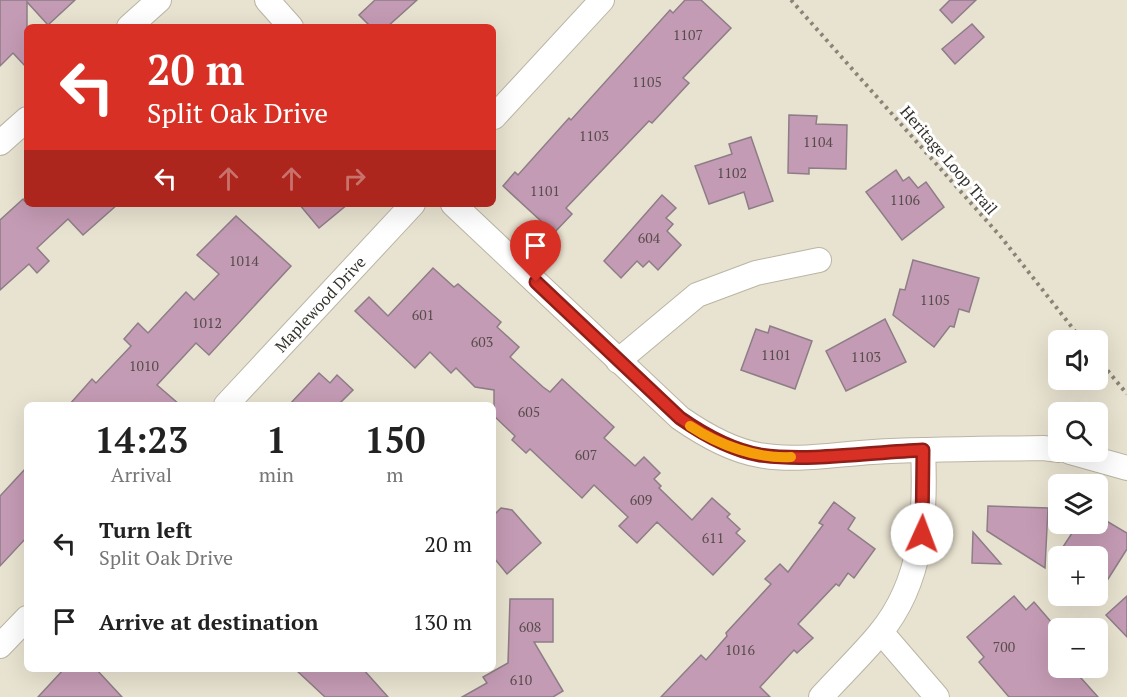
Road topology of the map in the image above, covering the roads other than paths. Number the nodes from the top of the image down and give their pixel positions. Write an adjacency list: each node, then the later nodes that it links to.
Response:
1 (159, 0): 4 (street)
2 (267, 0): 5 (street)
3 (602, 0): 6 (street)
4 (132, 24)
5 (288, 24)
6 (496, 115)
7 (24, 122): 8 (street)
8 (0, 143)
9 (410, 207): 13 (street, Maplewood Drive)
10 (456, 207): 12 (street)
11 (819, 260): 12 (street)
12 (618, 361): 15 (street)
13 (229, 402)
14 (1048, 448): 15 (street)
15 (923, 450): 19 (street)
16 (1106, 462): 17 (street)
17 (1127, 468)
18 (24, 621): 20 (street)
19 (881, 632): 21 (street); 22 (street)
20 (0, 646)
21 (821, 697)
22 (937, 697)

